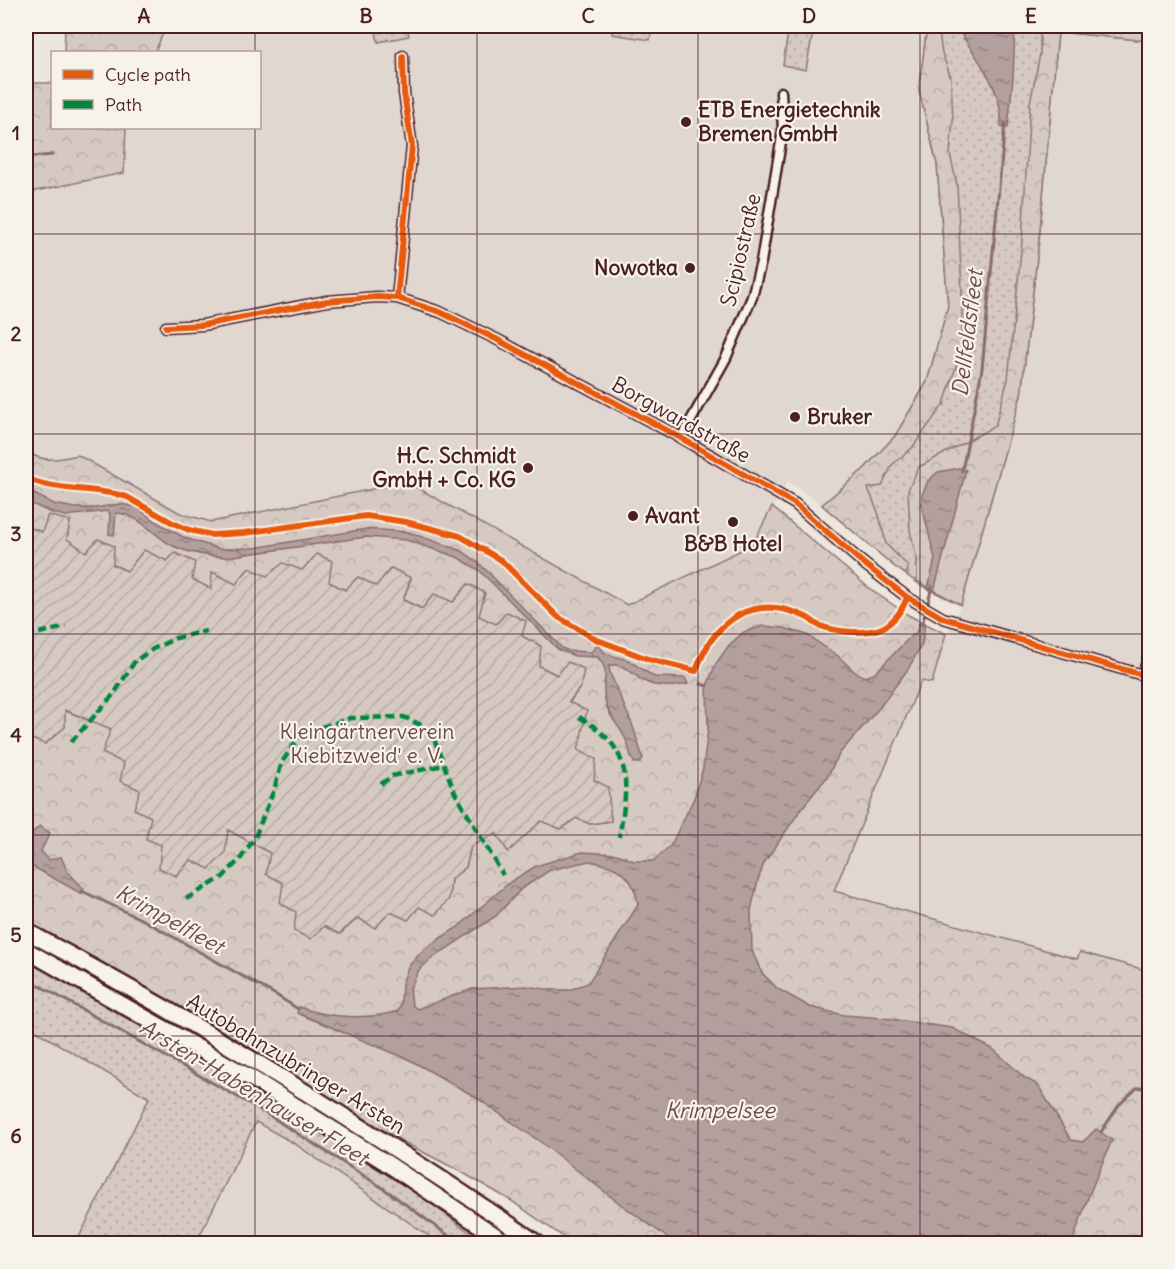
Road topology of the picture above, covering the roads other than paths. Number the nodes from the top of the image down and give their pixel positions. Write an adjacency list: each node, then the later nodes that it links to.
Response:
1 (403, 56): 3 (street)
2 (781, 92): 5 (street, Scipiostraße)
3 (398, 298): 4 (street, Borgwardstraße); 5 (street, Borgwardstraße)
4 (166, 327)
5 (681, 438): 7 (street, Borgwardstraße)
6 (1149, 652): 7 (street)
7 (1146, 676)
8 (26, 932): 11 (highway, Autobahnzubringer Arsten)
9 (26, 950): 10 (highway, Autobahnzubringer Arsten)
10 (508, 1244)
11 (538, 1244)

